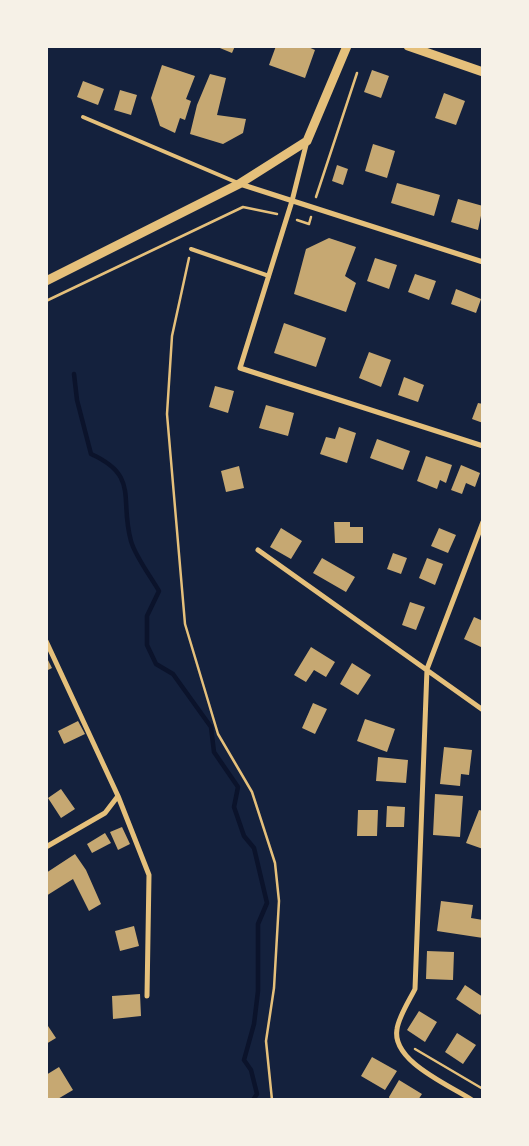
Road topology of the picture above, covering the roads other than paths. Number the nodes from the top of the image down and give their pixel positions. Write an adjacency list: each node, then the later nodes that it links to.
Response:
1 (347, 46): 5 (street)
2 (408, 46): 3 (street)
3 (483, 72)
4 (84, 117): 6 (lane)
5 (307, 141): 6 (street); 7 (street)
6 (239, 184): 7 (street); 11 (street)
7 (292, 201): 9 (street); 10 (street)
8 (191, 250): 10 (lane)
9 (483, 262)
10 (269, 276): 12 (street)
11 (46, 281)
12 (483, 446)
13 (483, 522): 16 (street)
14 (258, 550): 16 (street)
15 (46, 641): 18 (street)
16 (427, 669): 17 (street); 21 (street)
17 (483, 710)
18 (118, 796): 19 (street); 20 (street)
19 (46, 847)
20 (147, 996)
21 (472, 1100)

